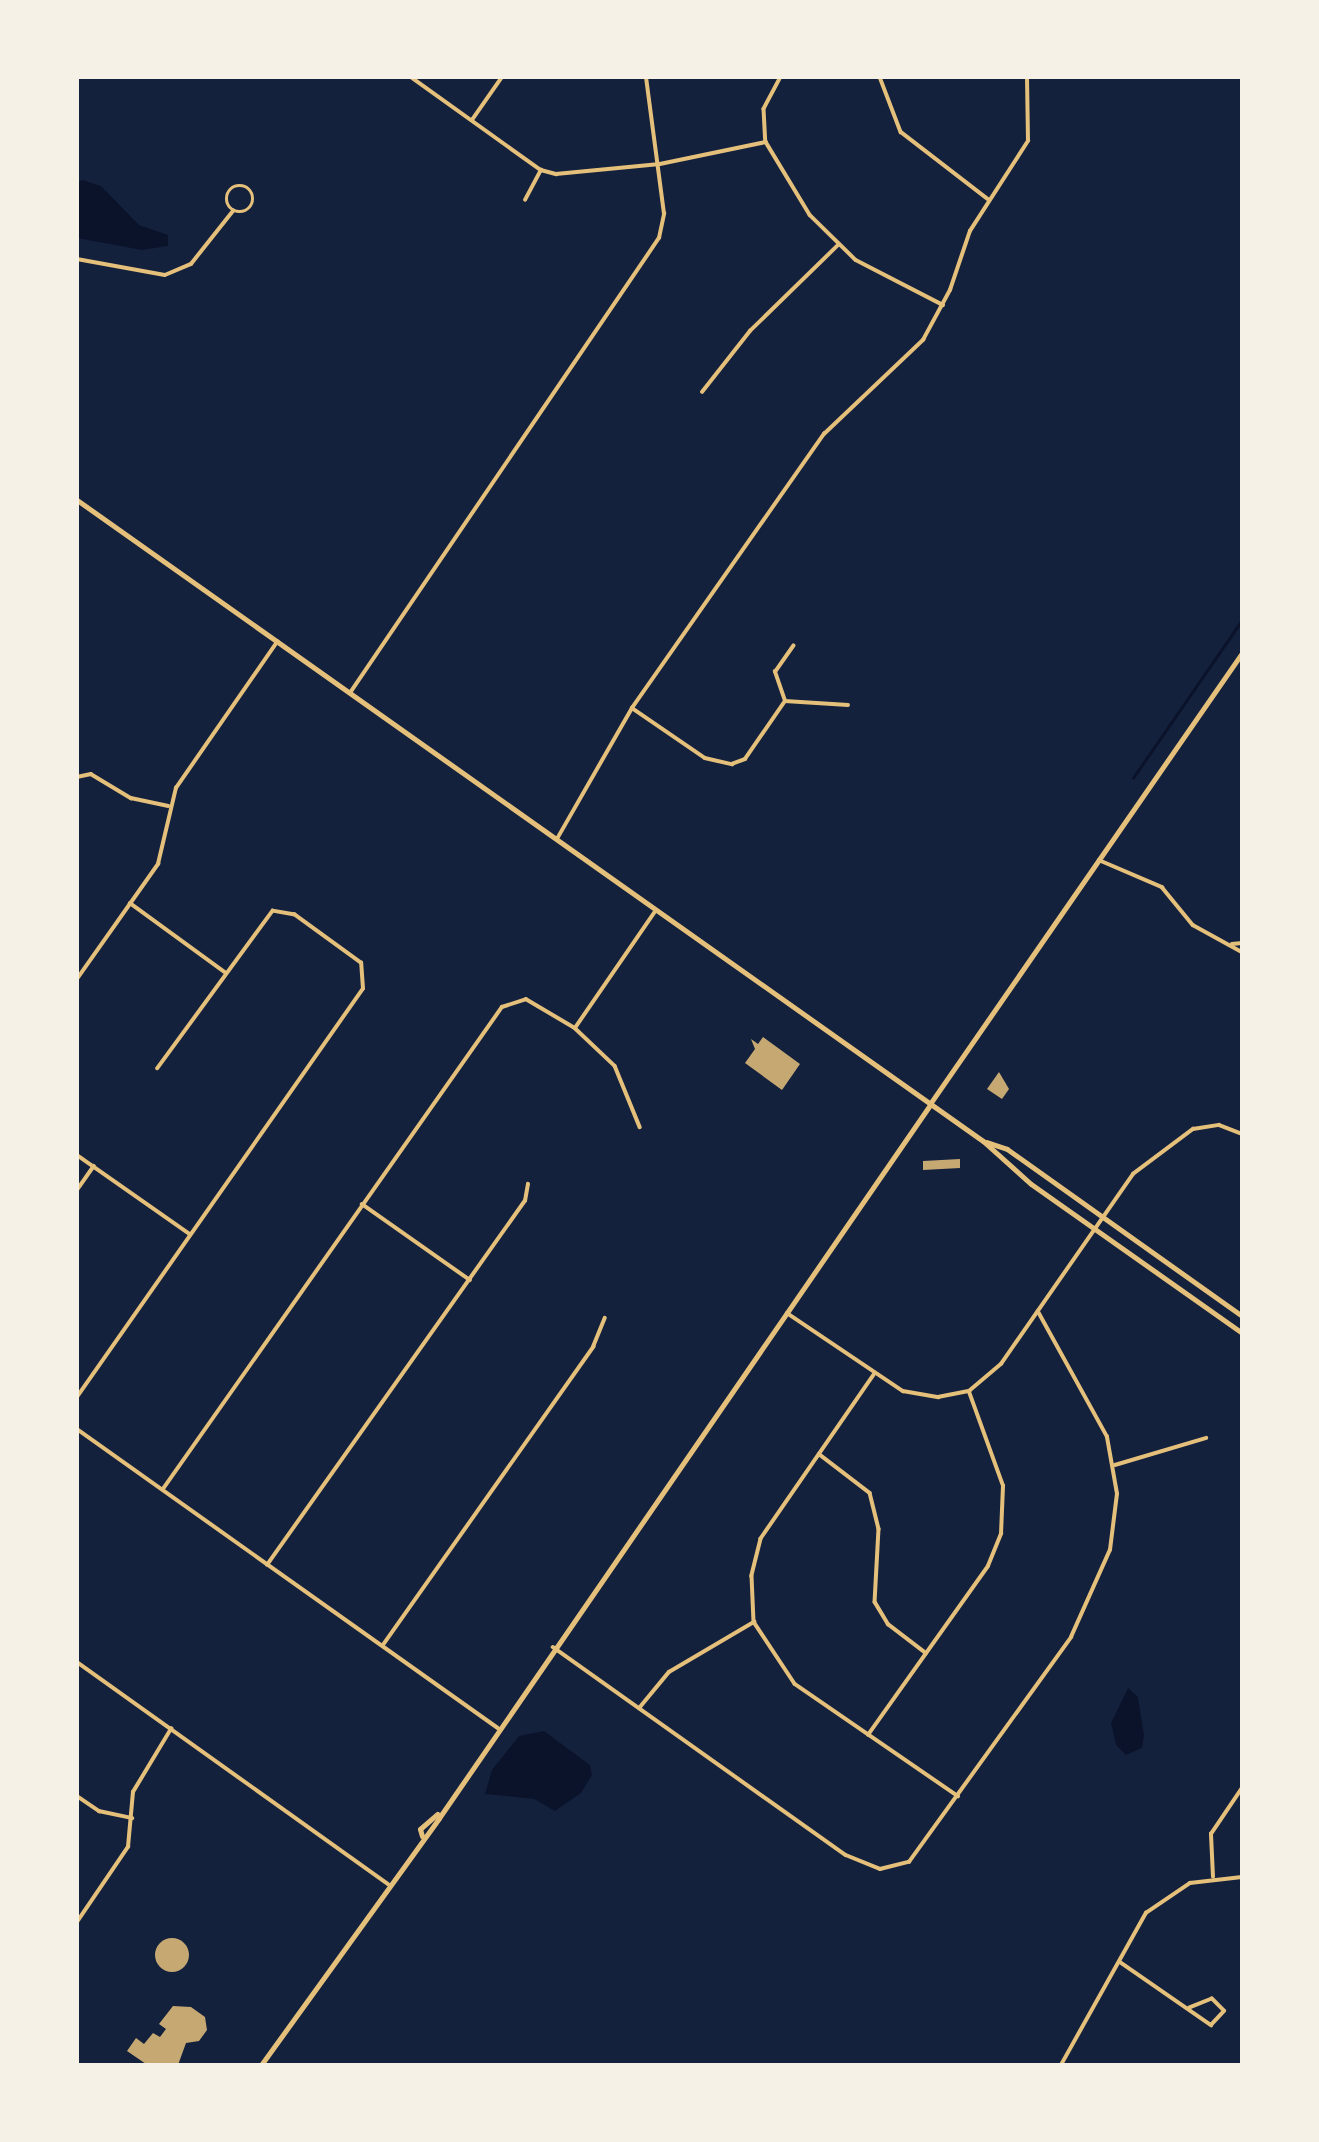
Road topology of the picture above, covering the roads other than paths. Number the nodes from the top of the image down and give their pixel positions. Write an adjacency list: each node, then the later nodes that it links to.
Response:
1 (411, 77): 7 (street)
2 (502, 77): 7 (street)
3 (646, 77): 9 (street)
4 (781, 77): 8 (street)
5 (880, 77): 12 (street)
6 (1027, 77): 12 (street)
7 (471, 120): 10 (street)
8 (766, 142): 9 (street); 14 (street)
9 (660, 164): 10 (street); 22 (street)
10 (541, 170): 11 (street)
11 (525, 200)
12 (988, 200): 16 (street)
13 (233, 211): 13 (street); 15 (street)
14 (838, 245): 16 (street); 17 (street)
15 (77, 259)
16 (943, 305): 25 (street)
17 (702, 393)
18 (77, 500): 19 (main road)
19 (277, 642): 22 (main road); 27 (street)
20 (793, 646): 23 (street)
21 (1242, 653): 29 (street)
22 (350, 693): 28 (main road)
23 (785, 701): 24 (street); 25 (street)
24 (848, 705)
25 (632, 708): 28 (street)
26 (77, 777): 27 (street)
27 (168, 806): 30 (street)
28 (556, 841): 31 (main road)
29 (1099, 860): 33 (street); 39 (street)
30 (130, 903): 35 (street); 36 (street)
31 (656, 910): 37 (street); 39 (main road)
32 (1242, 943): 33 (street)
33 (1232, 944): 34 (street)
34 (1242, 952)
35 (225, 972): 38 (street); 50 (street)
36 (77, 979)
37 (575, 1028): 40 (street); 47 (street)
38 (158, 1069)
39 (930, 1105): 42 (main road); 52 (main road)
40 (640, 1127)
41 (1242, 1133): 48 (street)
42 (983, 1142): 48 (main road); 49 (main road)
43 (77, 1155): 44 (street)
44 (94, 1166): 46 (street); 50 (street)
45 (528, 1184): 51 (street)
46 (77, 1190)
47 (362, 1204): 51 (street); 64 (street)
48 (1103, 1217): 49 (street); 54 (main road)
49 (1096, 1229): 53 (street); 56 (main road)
50 (190, 1234): 59 (street)
51 (470, 1280): 65 (street)
52 (786, 1312): 57 (street); 68 (main road)
53 (1038, 1312): 58 (street); 63 (street)
54 (1242, 1316)
55 (605, 1318): 67 (street)
56 (1242, 1333)
57 (874, 1375): 58 (street); 62 (street)
58 (969, 1391): 69 (street)
59 (77, 1397)
60 (77, 1429): 64 (street)
61 (1206, 1438): 63 (street)
62 (819, 1454): 66 (street); 69 (street)
63 (1115, 1465): 77 (street)
64 (163, 1489): 65 (street)
65 (267, 1565): 67 (street)
66 (754, 1622): 71 (street); 74 (street)
67 (383, 1645): 72 (street)
68 (553, 1647): 71 (street); 72 (main road)
69 (927, 1653): 74 (street)
70 (77, 1662): 73 (street)
71 (640, 1707): 77 (street)
72 (498, 1728): 81 (main road)
73 (171, 1729): 78 (street); 81 (street)
74 (869, 1735): 77 (street)
75 (1242, 1788): 79 (street)
76 (77, 1796): 78 (street)
77 (958, 1796)
78 (132, 1818): 82 (street)
79 (1213, 1877): 80 (street); 83 (street)
80 (1242, 1877)
81 (388, 1884): 85 (main road)
82 (77, 1922)
83 (1120, 1962): 84 (street); 86 (street)
84 (1190, 2008): 84 (street)
85 (261, 2065)
86 (1061, 2065)

